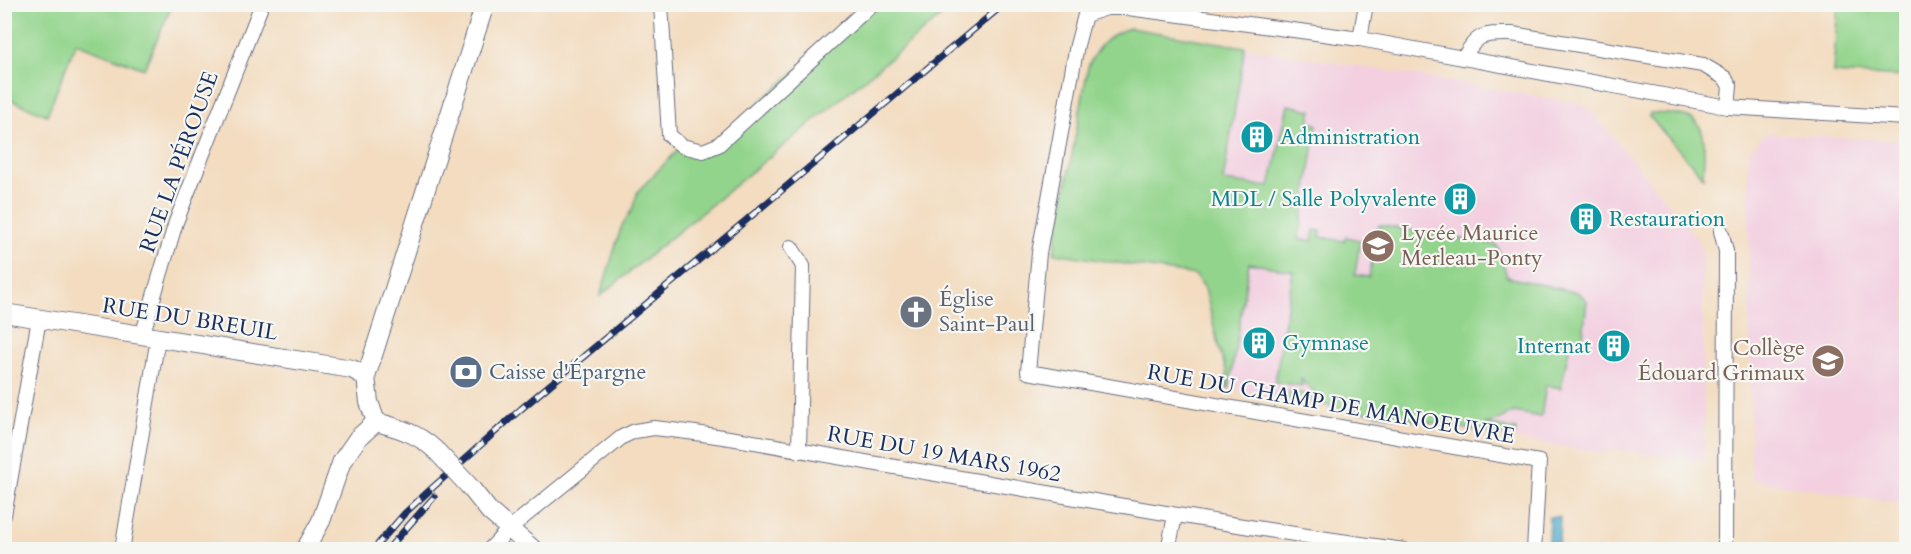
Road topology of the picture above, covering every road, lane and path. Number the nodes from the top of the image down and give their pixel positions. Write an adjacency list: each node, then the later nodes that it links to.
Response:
1 (262, 4): 15 (street, RUE LA PÉROUSE)
2 (485, 4): 16 (street)
3 (661, 4): 4 (street)
4 (872, 4)
5 (1366, 4): 7 (street)
6 (1081, 10): 7 (street); 28 (street, RUE DU CHAMP DE MANOEUVRE)
7 (1360, 39): 8 (street)
8 (1464, 58): 9 (street); 9 (street)
9 (1728, 107): 10 (street)
10 (1906, 118)
11 (1721, 231): 29 (street)
12 (791, 247): 18 (street)
13 (4, 313): 14 (street, RUE DU BREUIL)
14 (39, 319): 15 (street, RUE DU BREUIL); 19 (street)
15 (150, 337): 16 (street, RUE DU BREUIL); 22 (street, RUE LA PÉROUSE)
16 (366, 377): 17 (street)
17 (376, 422): 21 (street, bridge); 23 (street)
18 (799, 451): 20 (street, RUE DU 19 MARS 1962); 21 (street, RUE DU 19 MARS 1962)
19 (4, 515)
20 (1174, 516): 26 (street); 27 (street, RUE DU 19 MARS 1962)
21 (510, 528): 24 (street, RUE DU 19 MARS 1962); 25 (street)
22 (122, 549)
23 (305, 549)
24 (489, 549)
25 (534, 549)
26 (1168, 549)
27 (1404, 549)
28 (1534, 549)
29 (1725, 549)

